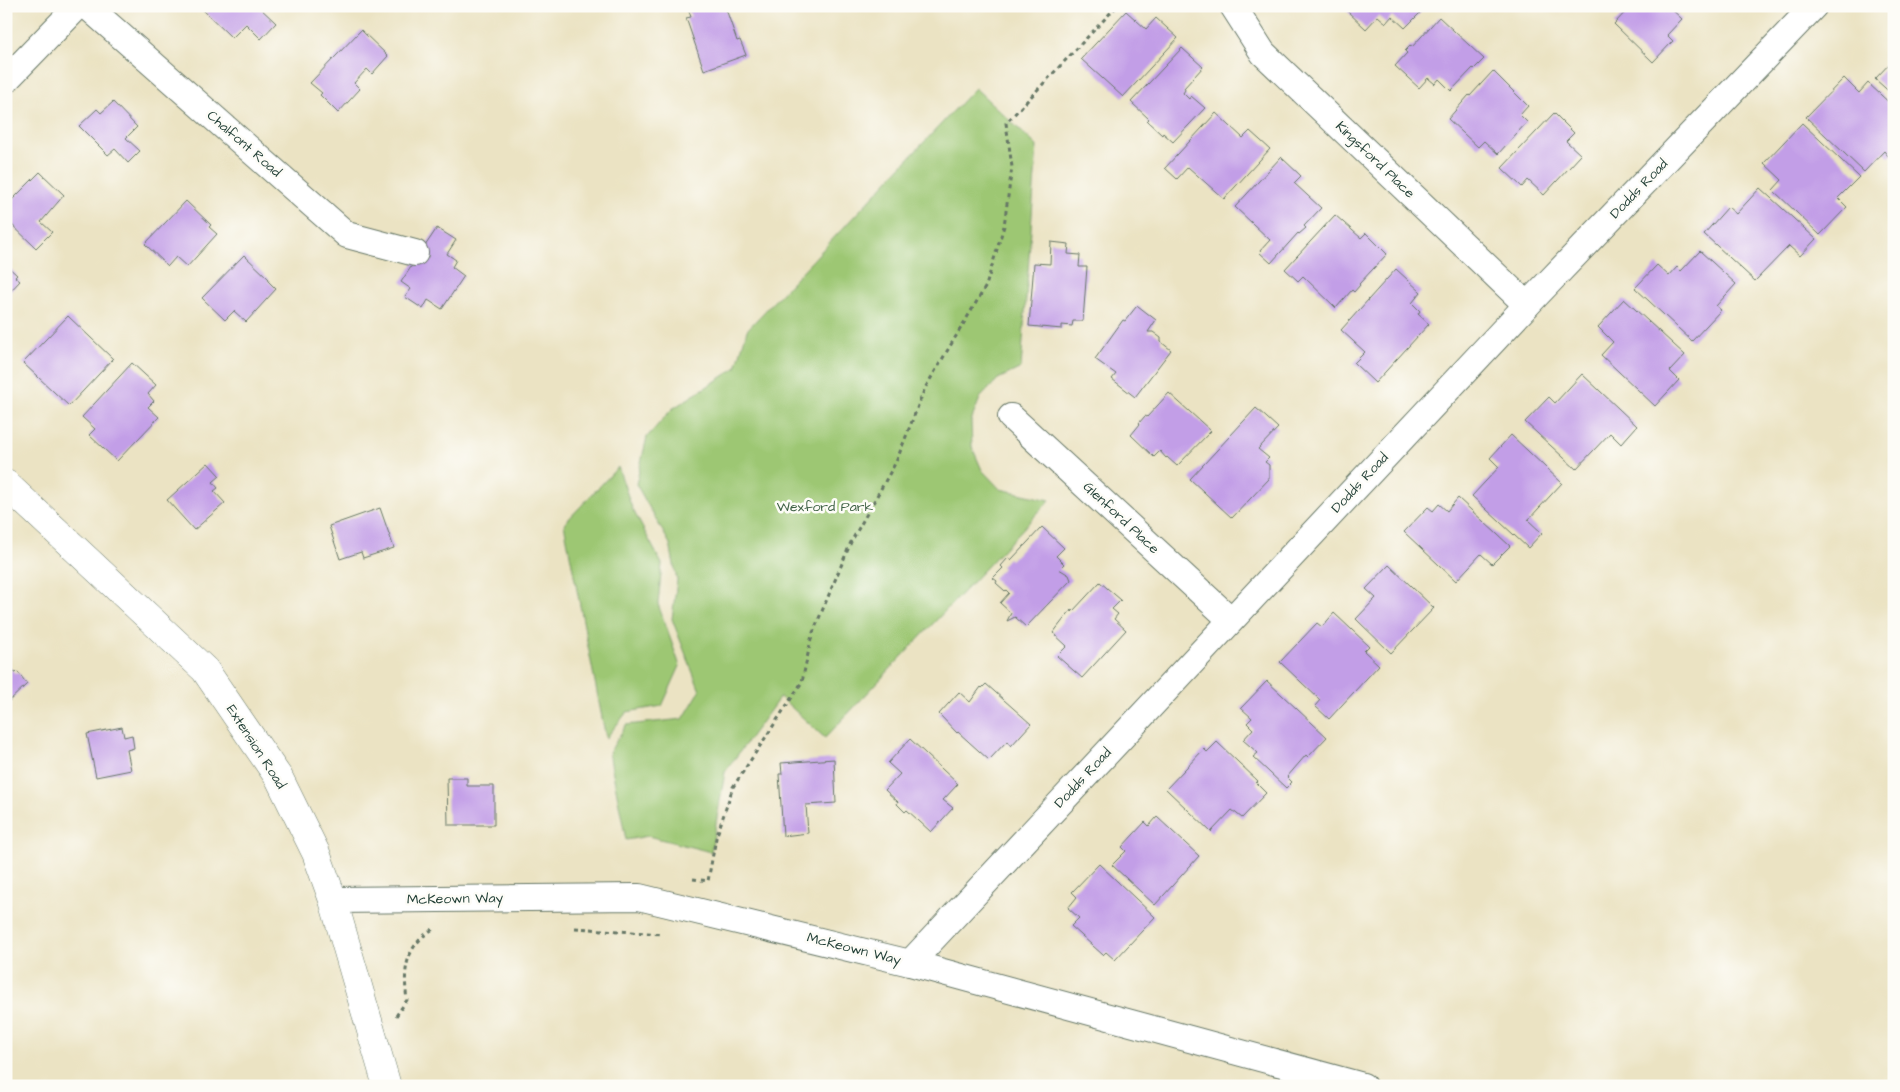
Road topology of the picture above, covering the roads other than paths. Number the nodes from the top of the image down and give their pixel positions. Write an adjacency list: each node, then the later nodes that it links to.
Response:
1 (78, 6): 5 (street)
2 (87, 6): 6 (street, Chalfont Road)
3 (1233, 6): 7 (street, Kingsford Place)
4 (1814, 6): 7 (street, Dodds Road)
5 (6, 80)
6 (415, 253)
7 (1527, 306): 10 (street, Dodds Road)
8 (1011, 417): 10 (street, Glenford Place)
9 (6, 484): 11 (street, Extension Road)
10 (1231, 620): 12 (street, Dodds Road)
11 (333, 900): 12 (street, McKeown Way); 13 (street, Extension Road)
12 (910, 963): 14 (street, McKeown Way)
13 (387, 1086)
14 (1363, 1086)

